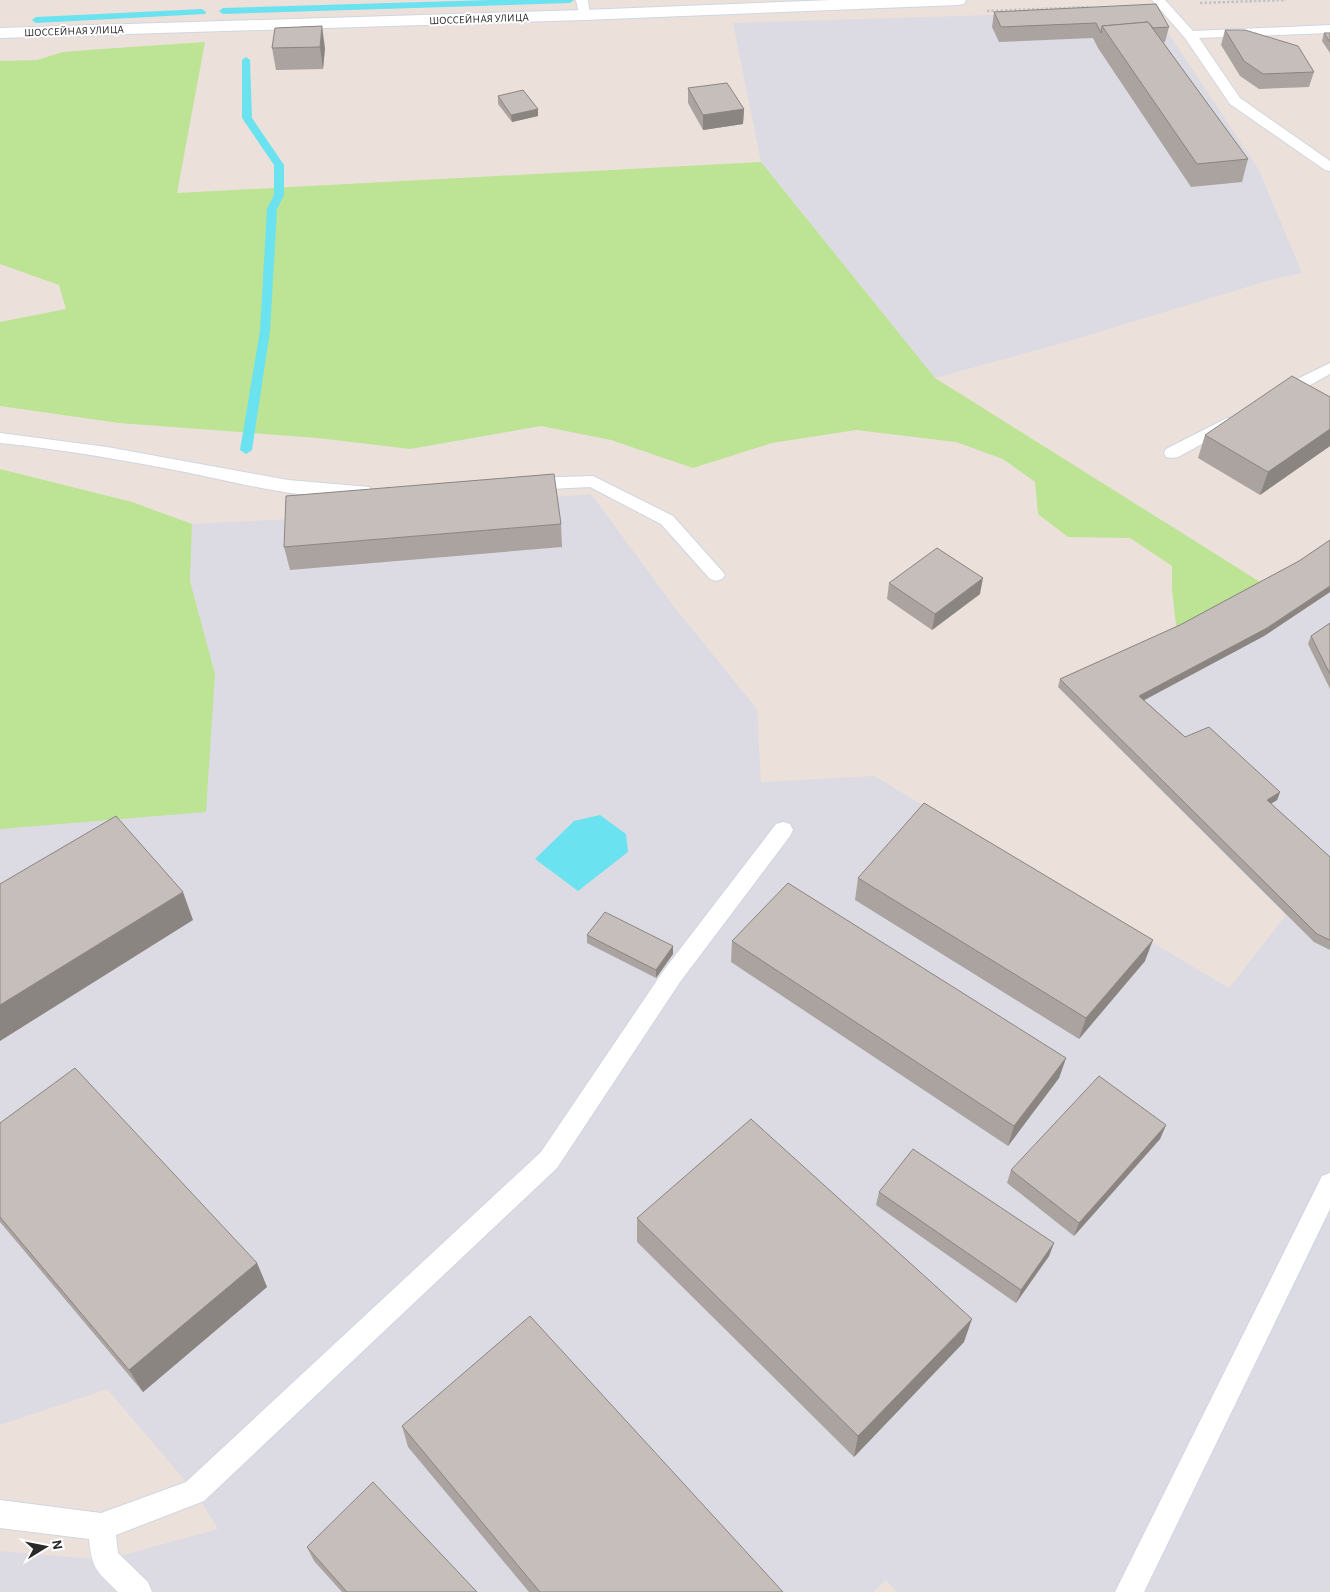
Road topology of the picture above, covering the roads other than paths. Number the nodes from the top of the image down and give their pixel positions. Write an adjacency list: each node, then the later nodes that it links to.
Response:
1 (958, 0): 3 (main road, ШОССЕЙНАЯ УЛИЦА)
2 (1158, 0): 6 (lane)
3 (583, 8): 5 (main road, ШОССЕЙНАЯ УЛИЦА)
4 (1330, 29): 6 (lane)
5 (0, 33)
6 (1190, 35): 7 (lane)
7 (1330, 167)
8 (1330, 368): 9 (lane)
9 (1269, 401)
10 (1242, 415): 12 (lane)
11 (0, 438): 14 (lane)
12 (1172, 453)
13 (516, 485): 15 (lane)
14 (382, 491)
15 (716, 575)
16 (783, 830): 19 (lane)
17 (1330, 1184): 21 (lane)
18 (0, 1514): 19 (lane)
19 (101, 1527): 20 (lane)
20 (138, 1592)
21 (1129, 1592)

